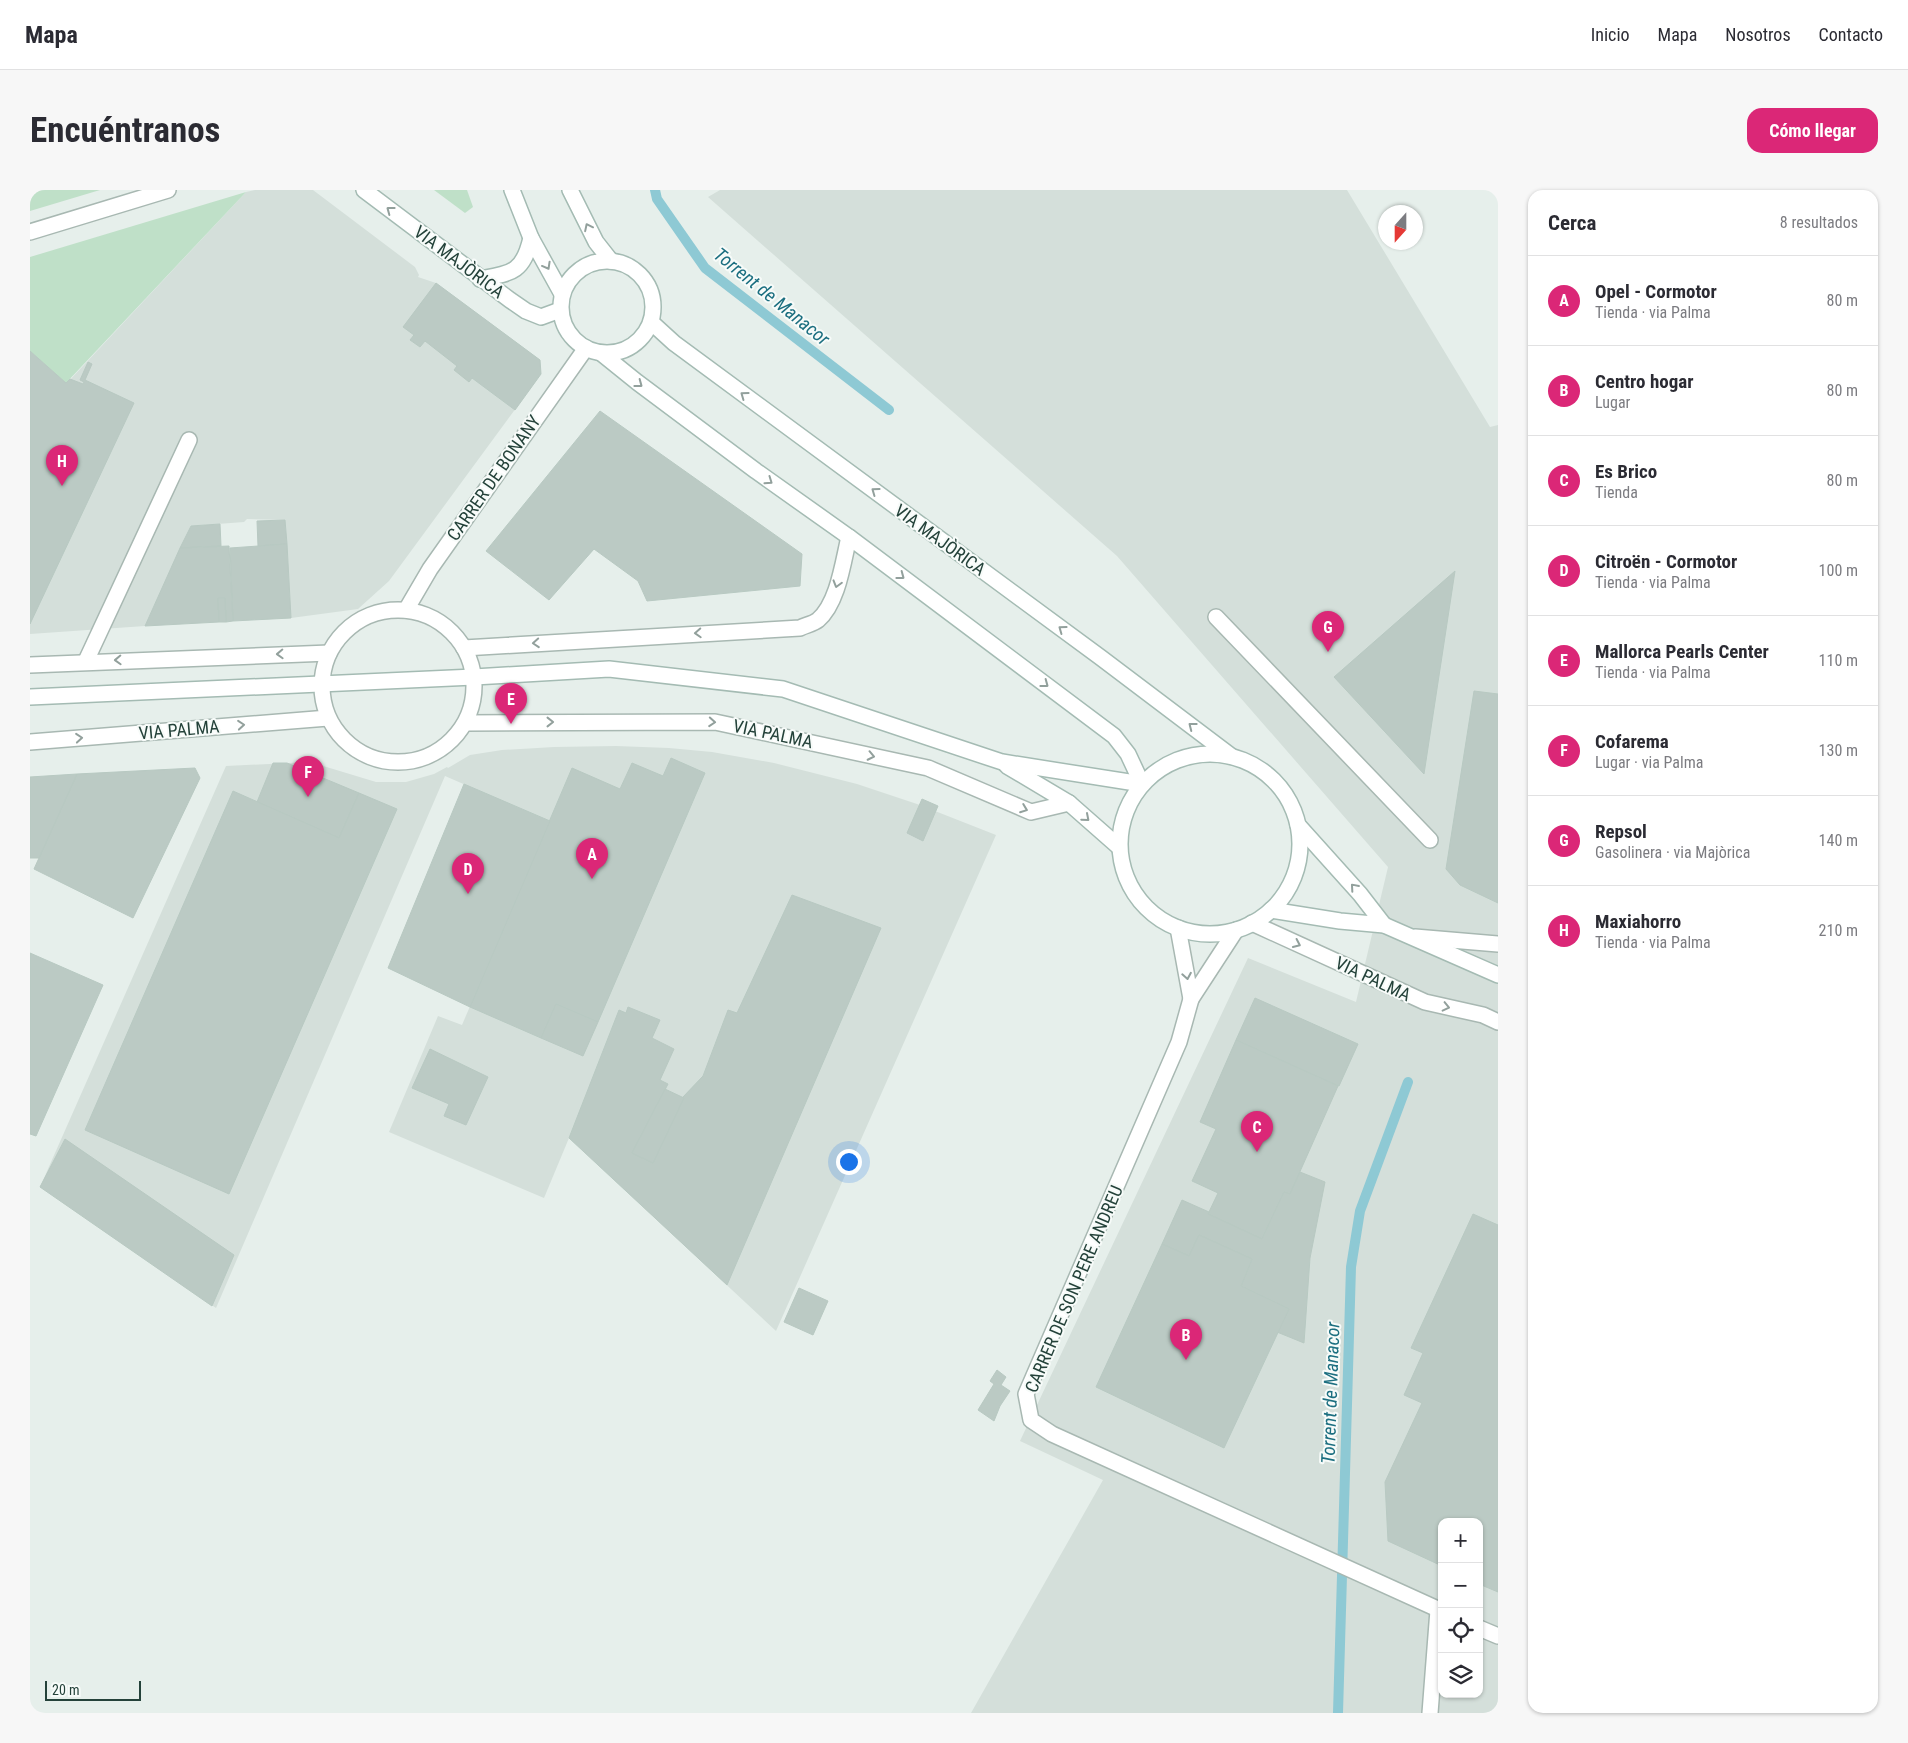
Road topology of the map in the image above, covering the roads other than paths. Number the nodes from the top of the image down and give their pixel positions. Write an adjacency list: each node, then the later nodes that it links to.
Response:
1 (168, 190): 5 (main road)
2 (364, 190): 8 (main road, VIA MAJÒRICA, one-way to 2)
3 (512, 190): 6 (main road)
4 (570, 190): 7 (main road, one-way to 4)
5 (30, 232)
6 (531, 238): 8 (main road); 9 (main road, one-way to 9)
7 (612, 261): 9 (main road); 11 (main road)
8 (480, 279): 10 (main road, VIA MAJÒRICA)
9 (562, 294): 10 (main road)
10 (560, 310): 12 (main road)
11 (651, 322): 13 (main road); 28 (main road, VIA MAJÒRICA, one-way to 11)
12 (586, 348): 13 (main road); 16 (main road, CARRER DE BONANY)
13 (601, 353): 15 (main road, one-way to 15)
14 (189, 440): 20 (main road)
15 (850, 537): 18 (main road, one-way to 18); 30 (main road, one-way to 30)
16 (406, 610): 18 (main road); 19 (main road)
17 (1216, 617): 33 (main road)
18 (464, 648): 22 (main road)
19 (329, 653): 20 (main road, one-way to 20); 23 (main road)
20 (86, 661): 21 (main road)
21 (30, 665)
22 (474, 677): 23 (main road); 26 (main road); 29 (main road)
23 (321, 683): 24 (main road); 25 (main road)
24 (30, 697)
25 (328, 718): 26 (main road); 27 (main road, VIA PALMA, one-way to 25)
26 (466, 723): 31 (main road, VIA PALMA, one-way to 31)
27 (30, 742)
28 (1231, 756): 30 (main road); 32 (main road)
29 (1002, 762): 30 (main road); 31 (main road)
30 (1142, 784): 34 (main road)
31 (1069, 804): 34 (main road, one-way to 34)
32 (1298, 825): 35 (main road); 37 (main road, one-way to 32)
33 (1430, 840)
34 (1119, 848): 38 (main road)
35 (1271, 910): 36 (main road); 37 (main road)
36 (1252, 923): 39 (main road); 44 (main road, VIA PALMA, one-way to 44)
37 (1384, 925): 40 (main road)
38 (1178, 928): 39 (main road); 43 (main road, one-way to 43)
39 (1236, 930): 43 (main road)
40 (1415, 937): 41 (main road); 42 (main road)
41 (1498, 944)
42 (1498, 975)
43 (1191, 999): 45 (main road, CARRER DE SON PERE ANDREU)
44 (1498, 1022)
45 (1438, 1610)
46 (1483, 1630): 48 (main road)
47 (1438, 1631): 49 (main road)
48 (1498, 1636)
49 (1430, 1713)

